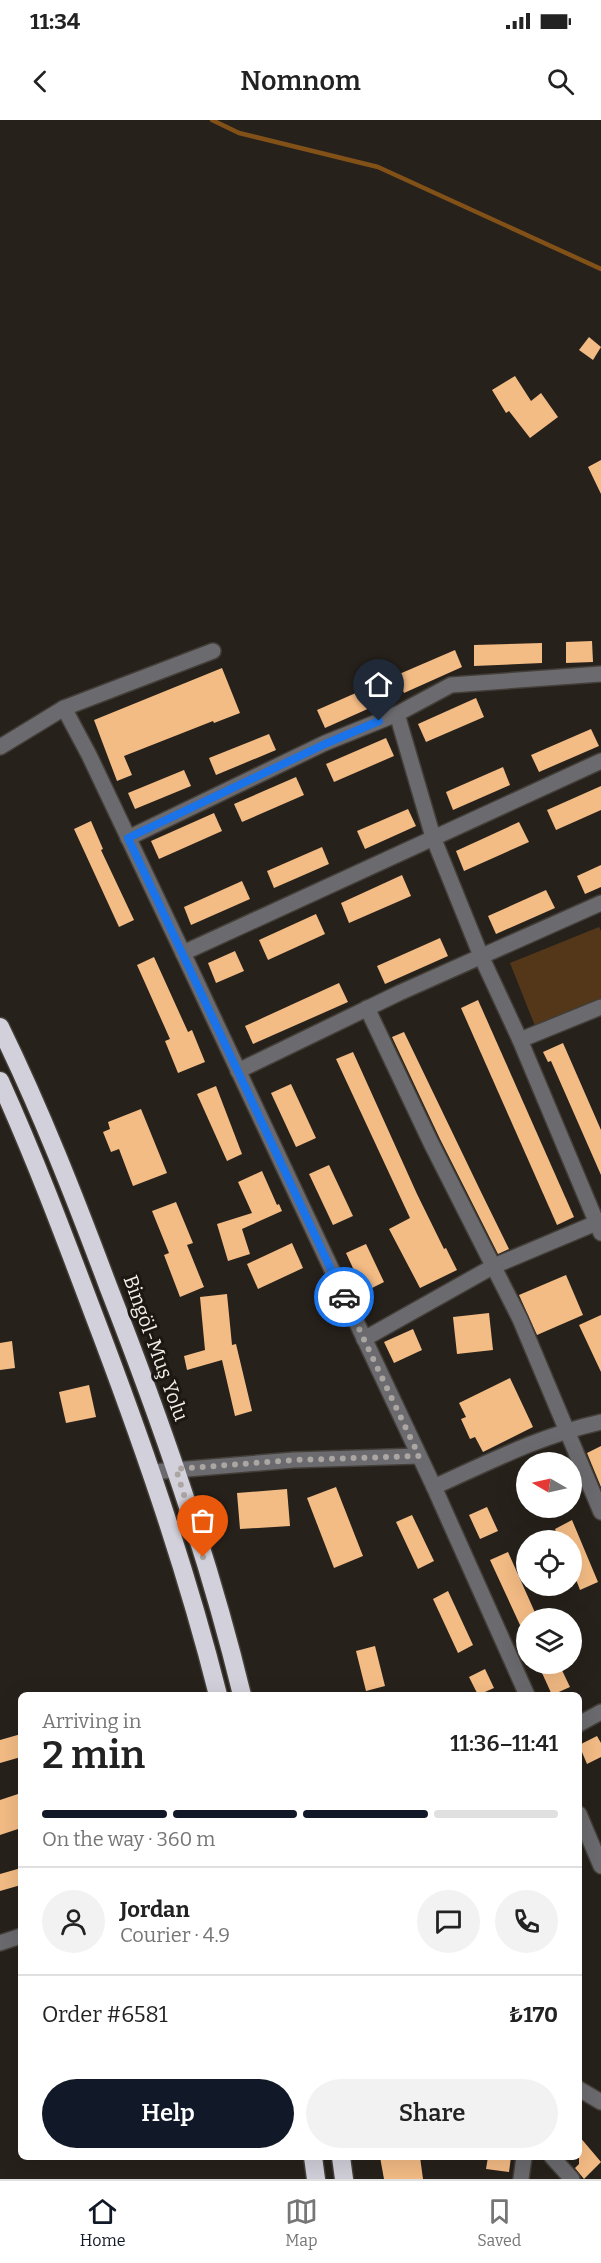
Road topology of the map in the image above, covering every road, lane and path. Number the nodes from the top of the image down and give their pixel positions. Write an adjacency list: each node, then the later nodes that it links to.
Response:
1 (213, 651): 3 (street)
2 (601, 674): 4 (street)
3 (64, 708): 5 (street); 8 (street)
4 (397, 714): 7 (street); 8 (street)
5 (0, 747)
6 (601, 760): 7 (street)
7 (433, 837): 10 (street); 11 (street)
8 (128, 838): 10 (street)
9 (601, 903): 11 (street)
10 (183, 953): 16 (street)
11 (481, 956): 13 (street); 15 (street)
12 (601, 1007): 15 (street)
13 (367, 1008): 16 (street); 19 (street)
14 (0, 1027): 24 (highway, Bingöl-Muş Yolu)
15 (520, 1040): 18 (street)
16 (238, 1071): 20 (street)
17 (0, 1081): 25 (highway)
18 (599, 1228): 19 (street)
19 (494, 1266): 20 (street); 22 (street)
20 (364, 1340): 23 (street)
21 (601, 1422): 22 (street)
22 (567, 1430): 26 (street); 27 (street)
23 (419, 1456): 24 (street); 26 (street)
24 (176, 1469): 25 (street); 29 (highway, Bingöl-Muş Yolu)
25 (152, 1472): 28 (highway)
26 (434, 1487): 30 (street)
27 (601, 1512)
28 (217, 1692)
29 (241, 1692)
30 (526, 1692)
31 (601, 1712): 32 (street)
32 (582, 1722)
33 (582, 1821): 34 (street)
34 (601, 1863)
35 (18, 1937): 36 (street)
36 (0, 1942)
37 (582, 2091): 38 (street)
38 (601, 2102)
39 (313, 2160): 43 (highway)
40 (341, 2160): 44 (highway)
41 (524, 2160): 45 (street)
42 (555, 2160): 46 (street)
43 (316, 2179)
44 (344, 2179)
45 (521, 2179)
46 (573, 2179)

